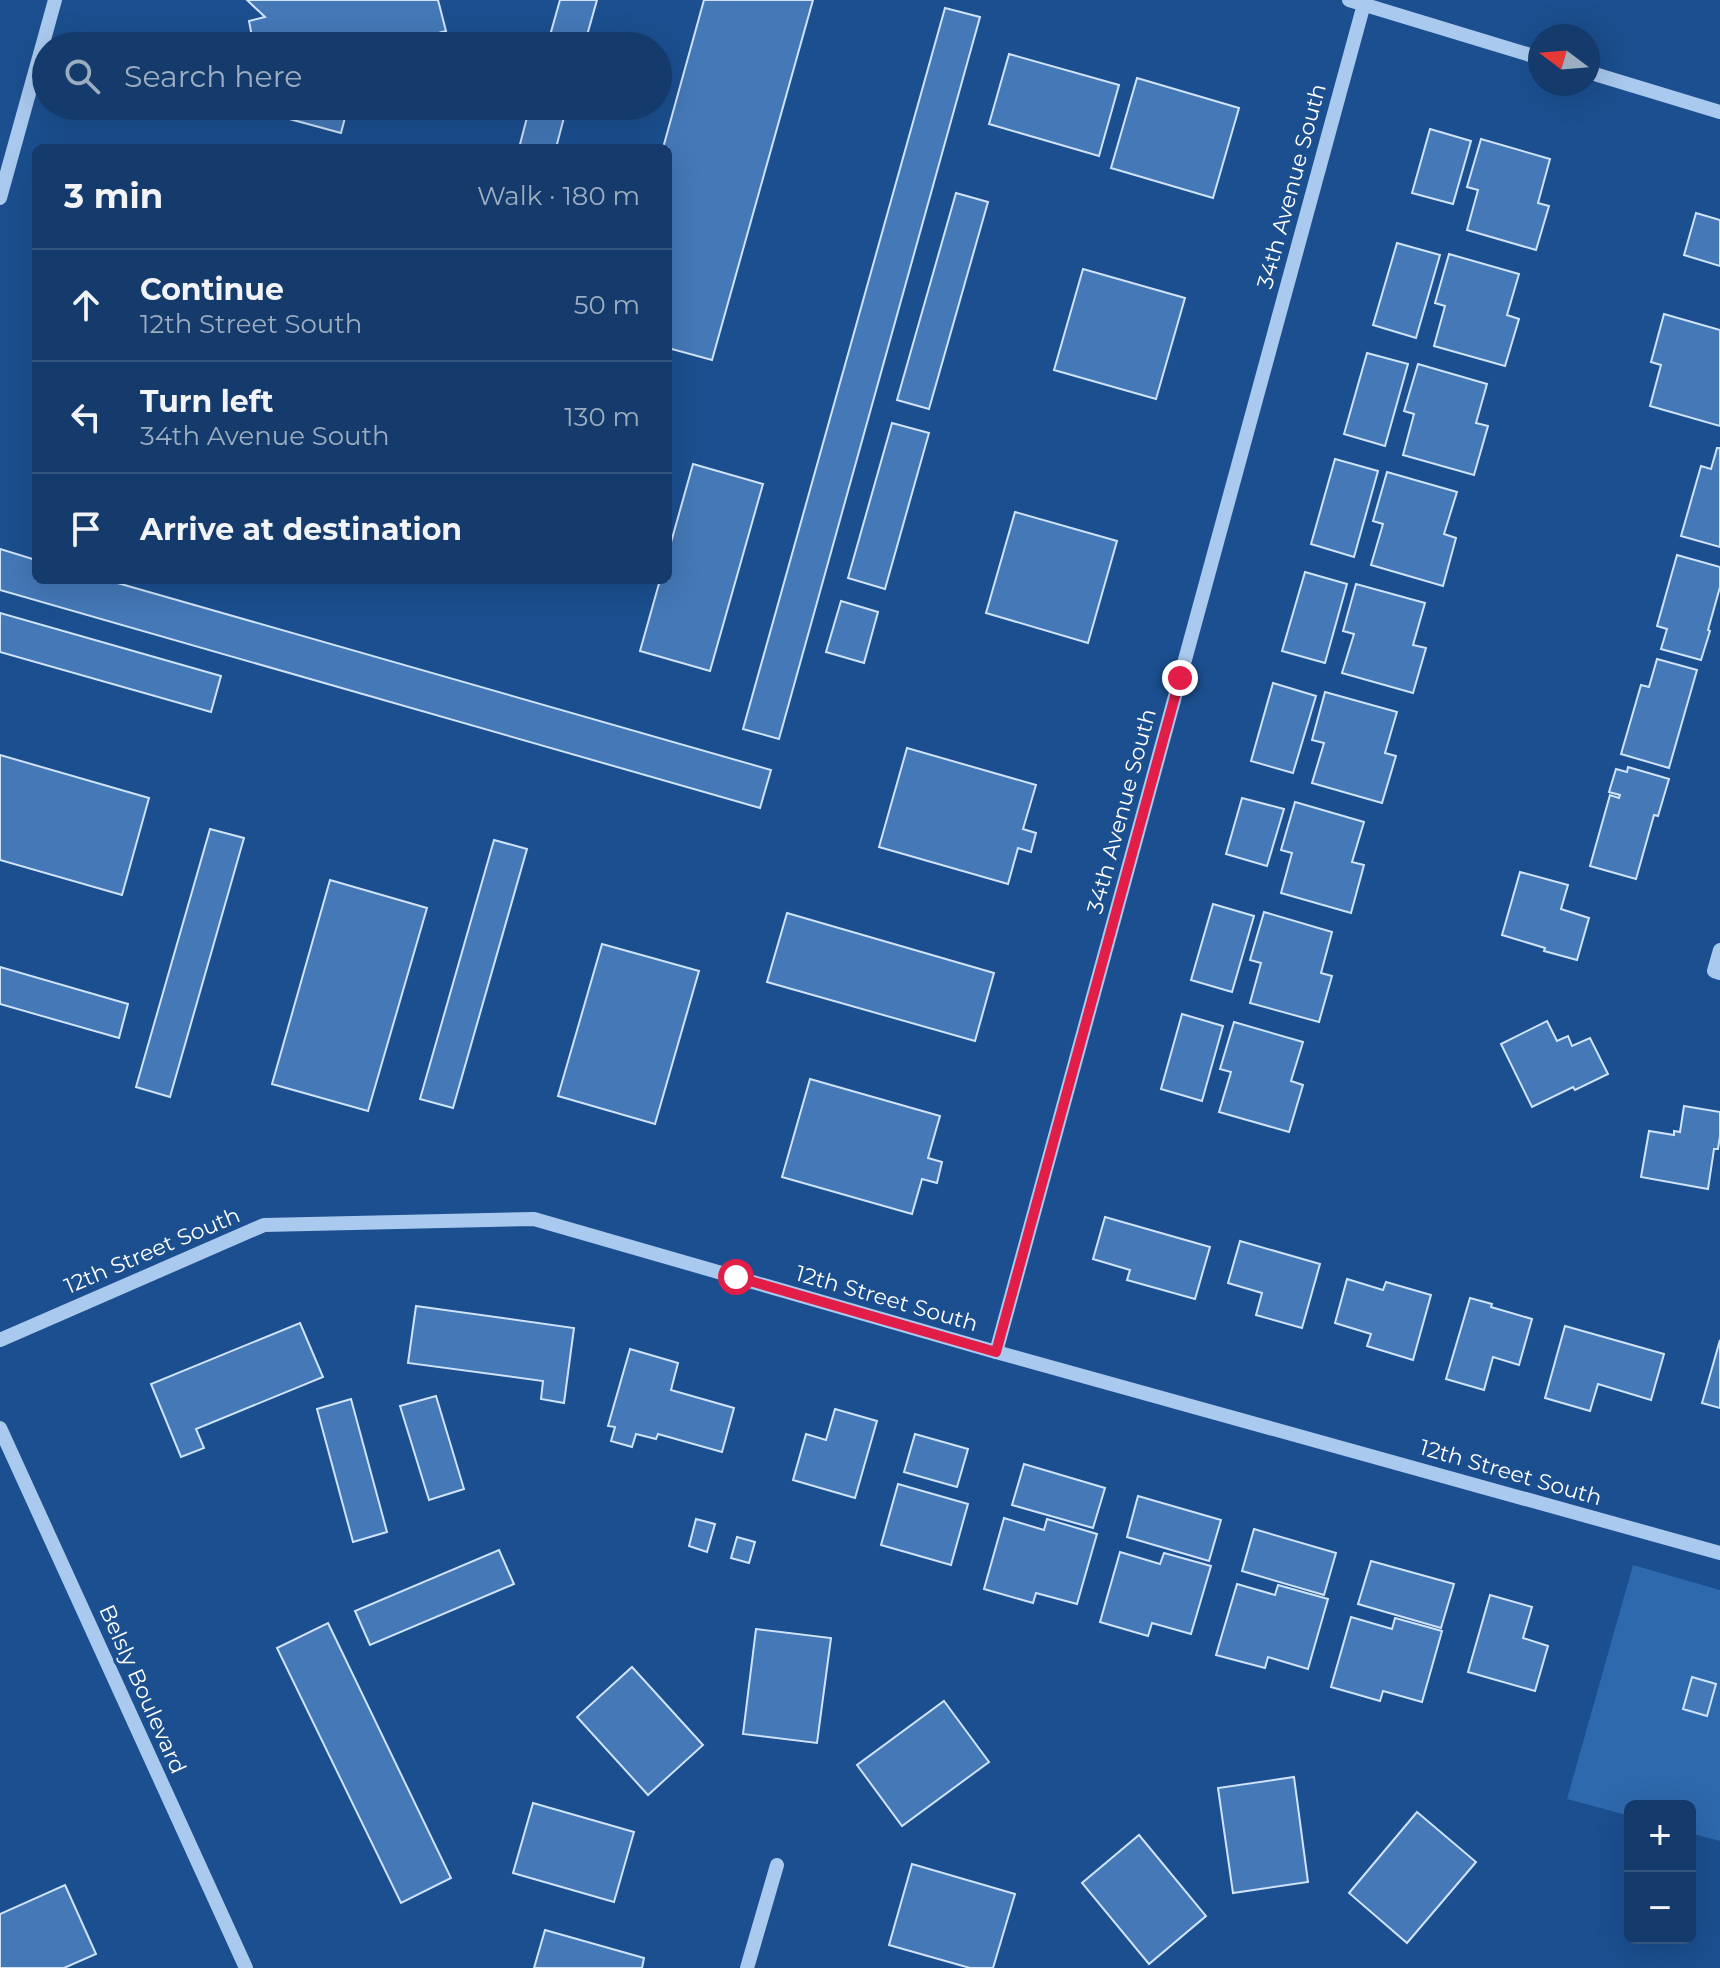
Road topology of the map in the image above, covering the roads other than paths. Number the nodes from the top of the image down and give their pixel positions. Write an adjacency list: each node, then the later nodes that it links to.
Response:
1 (55, 0): 3 (street)
2 (1356, 2): 4 (street); 12 (street, 34th Avenue South)
3 (46, 32)
4 (1528, 54)
5 (1600, 76): 7 (street)
6 (32, 83): 8 (street)
7 (1720, 112)
8 (0, 198)
9 (1720, 950): 10 (street)
10 (1717, 972)
11 (0, 1340): 12 (street, 12th Street South)
12 (996, 1352): 14 (street, 12th Street South)
13 (0, 1428): 16 (street, Belsly Boulevard)
14 (1720, 1553)
15 (777, 1865): 17 (street)
16 (246, 1968)
17 (747, 1968)

